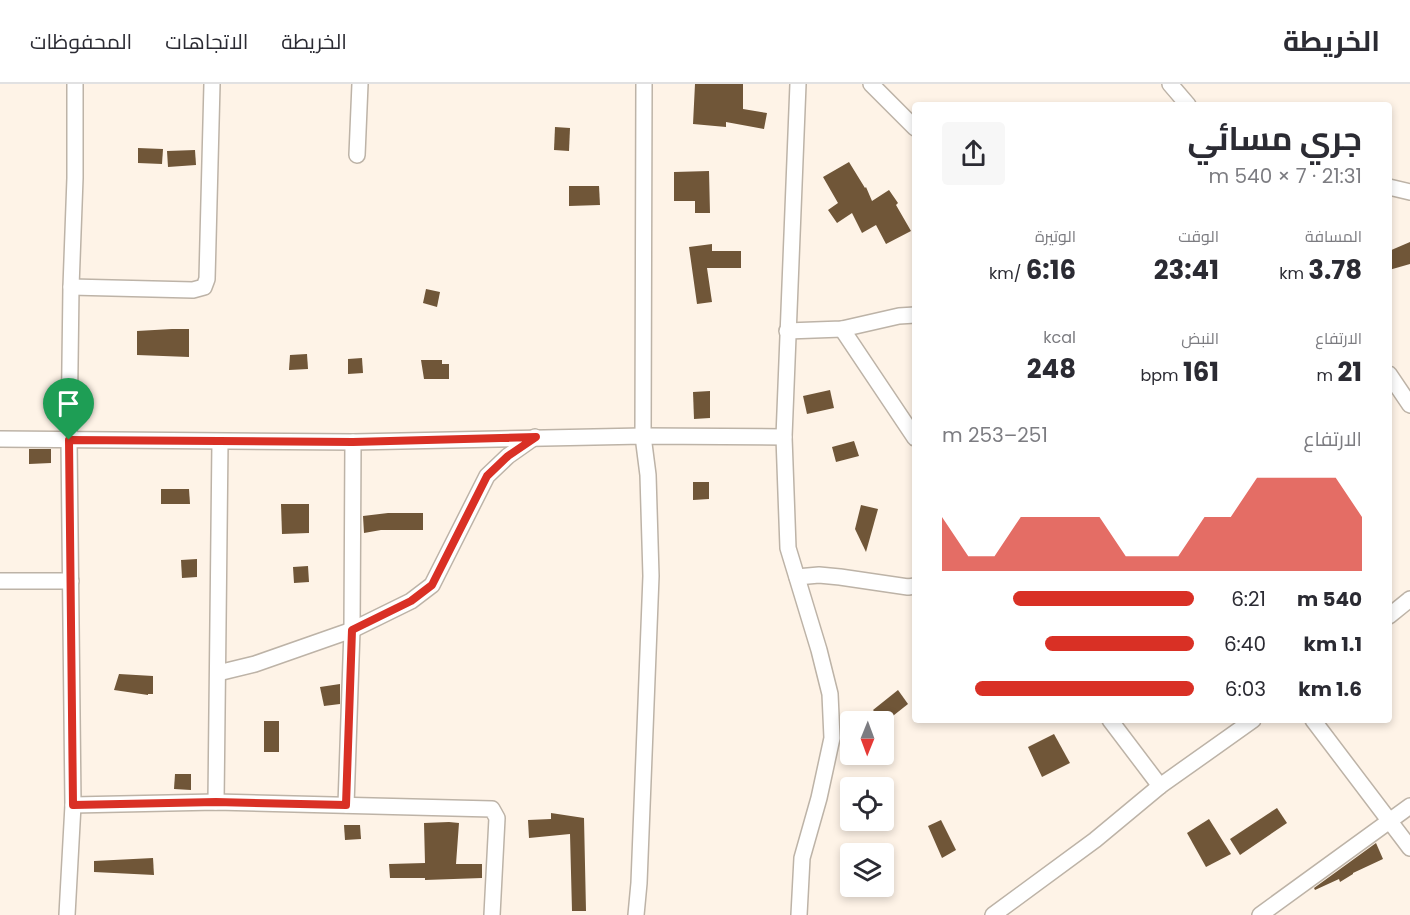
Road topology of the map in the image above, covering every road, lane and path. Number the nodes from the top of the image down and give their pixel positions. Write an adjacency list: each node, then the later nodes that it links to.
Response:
1 (75, 84): 13 (street)
2 (212, 84): 13 (street)
3 (360, 84): 10 (street)
4 (644, 84): 20 (street)
5 (798, 84): 16 (street)
6 (871, 84): 9 (street)
7 (1170, 84): 8 (street)
8 (1185, 102)
9 (912, 125)
10 (357, 155)
11 (1392, 188): 12 (street)
12 (1410, 192)
13 (71, 287): 24 (street)
14 (912, 315): 15 (street)
15 (842, 328): 16 (street); 19 (street)
16 (787, 332): 22 (street)
17 (1392, 378): 18 (street)
18 (1409, 402)
19 (912, 433)
20 (643, 435): 21 (street); 22 (street); 47 (street)
21 (536, 437): 26 (street); 33 (street)
22 (784, 437): 27 (street)
23 (0, 439): 24 (street)
24 (69, 440): 25 (street); 29 (street)
25 (220, 442): 26 (street); 34 (street)
26 (353, 442): 33 (street)
27 (797, 577): 30 (street); 48 (street)
28 (0, 581): 29 (street)
29 (71, 581): 40 (street)
30 (912, 586)
31 (1410, 599): 32 (street)
32 (1392, 614)
33 (352, 630): 34 (street); 41 (street)
34 (218, 673): 39 (street)
35 (1112, 723): 38 (street)
36 (1249, 723): 38 (street)
37 (1315, 723): 43 (street)
38 (1160, 786): 49 (street)
39 (216, 802): 40 (street); 41 (street)
40 (73, 805): 45 (street)
41 (346, 805): 46 (street)
42 (1410, 806): 43 (street)
43 (1390, 820): 44 (street); 50 (street)
44 (1410, 848)
45 (67, 915)
46 (492, 915)
47 (636, 915)
48 (799, 915)
49 (993, 915)
50 (1260, 915)

